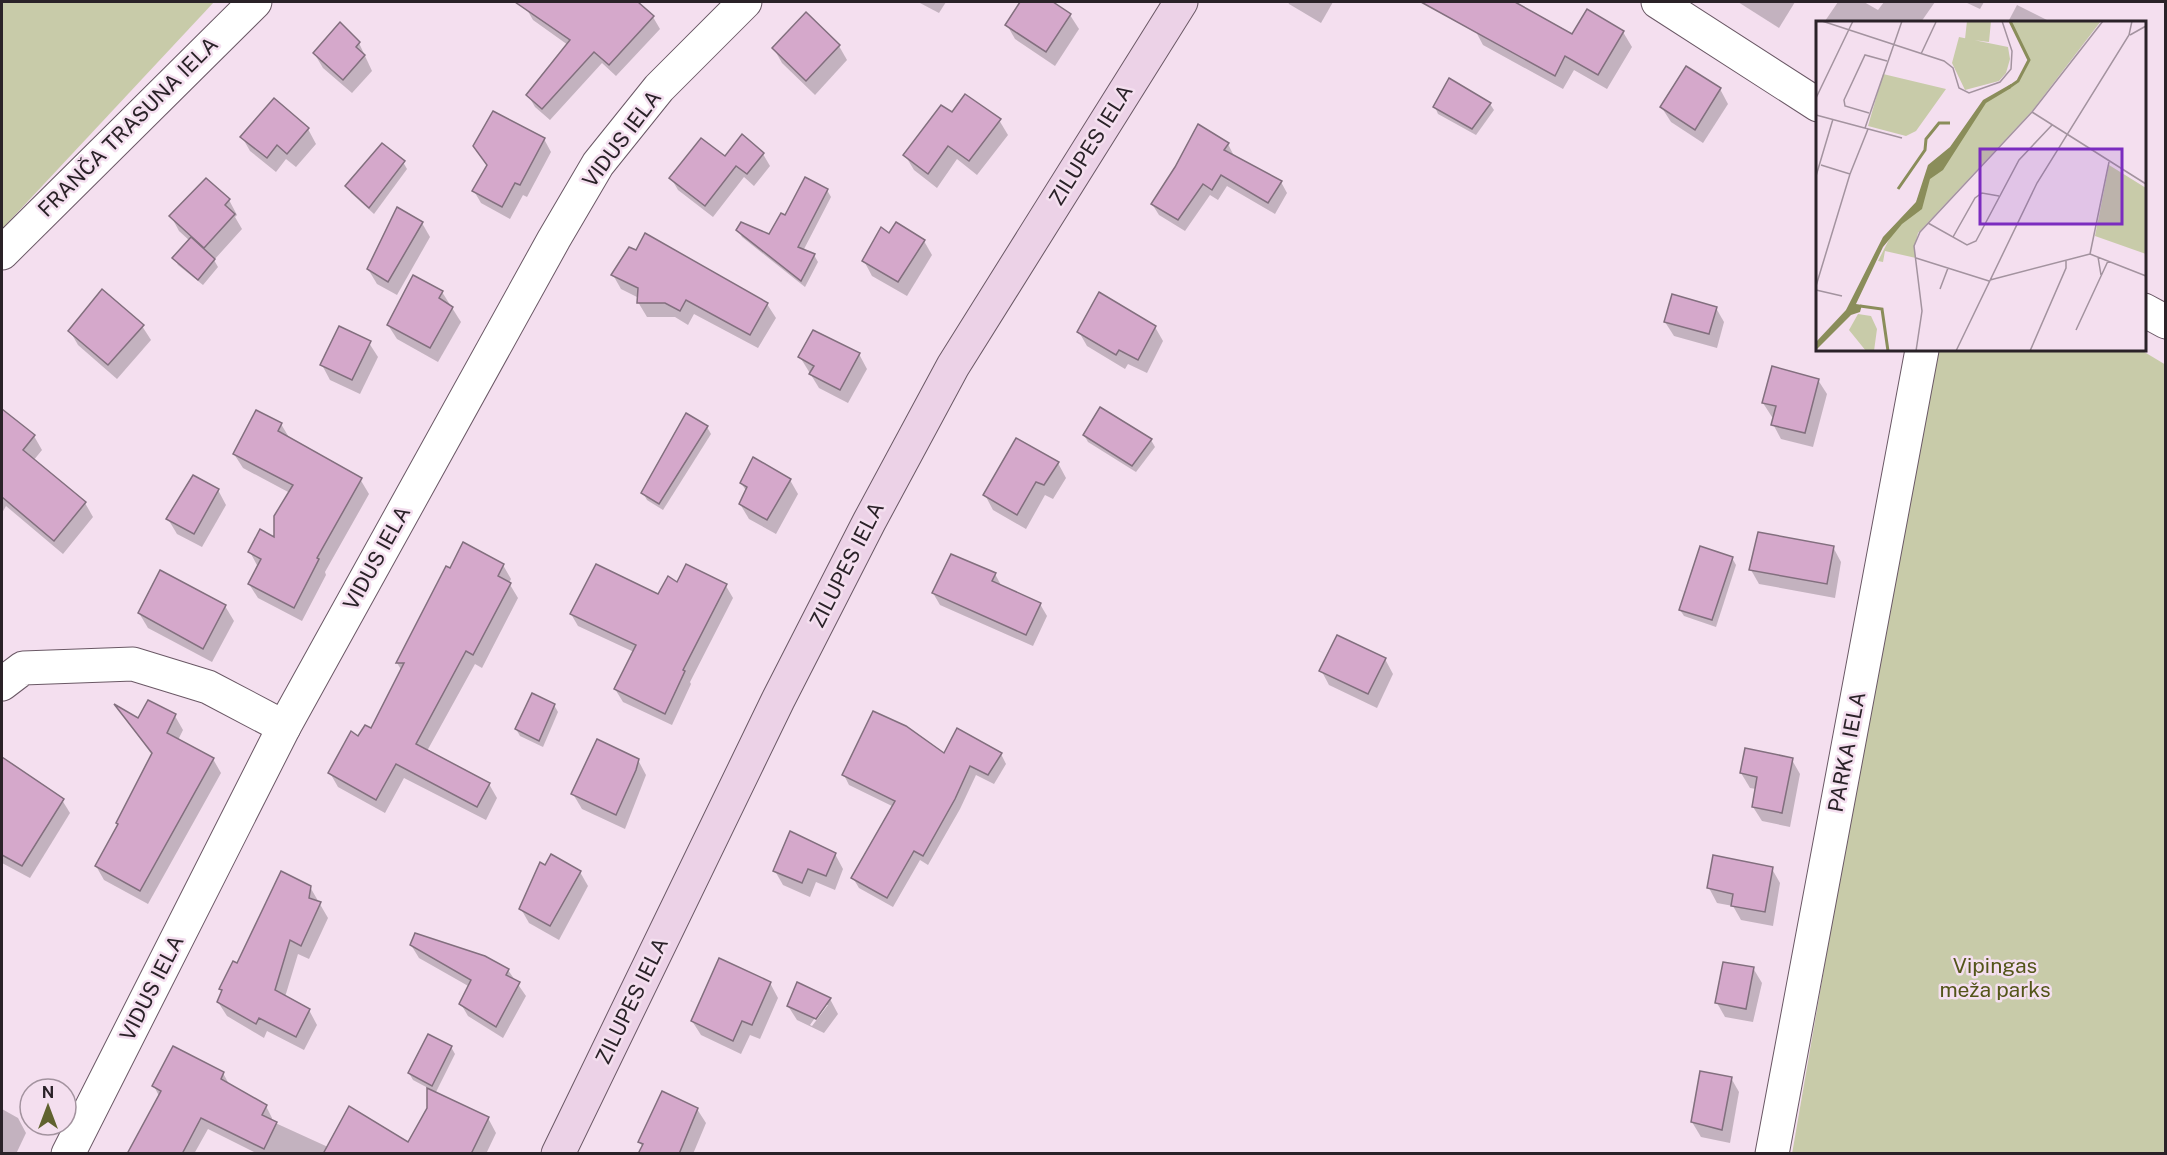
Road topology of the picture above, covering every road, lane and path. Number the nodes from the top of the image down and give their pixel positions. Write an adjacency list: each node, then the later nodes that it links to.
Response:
1 (255, 2): 6 (street, FRANČA TRASUNA IELA)
2 (745, 2): 11 (street, VIDUS IELA)
3 (1181, 2): 13 (main road, ZILUPES IELA)
4 (1658, 2): 5 (street)
5 (1816, 104)
6 (2, 253)
7 (2146, 311): 8 (street)
8 (2166, 322)
9 (1922, 351): 14 (street, PARKA IELA)
10 (2, 684): 11 (street)
11 (284, 727): 12 (street, VIDUS IELA)
12 (68, 1154)
13 (558, 1154)
14 (1772, 1154)

